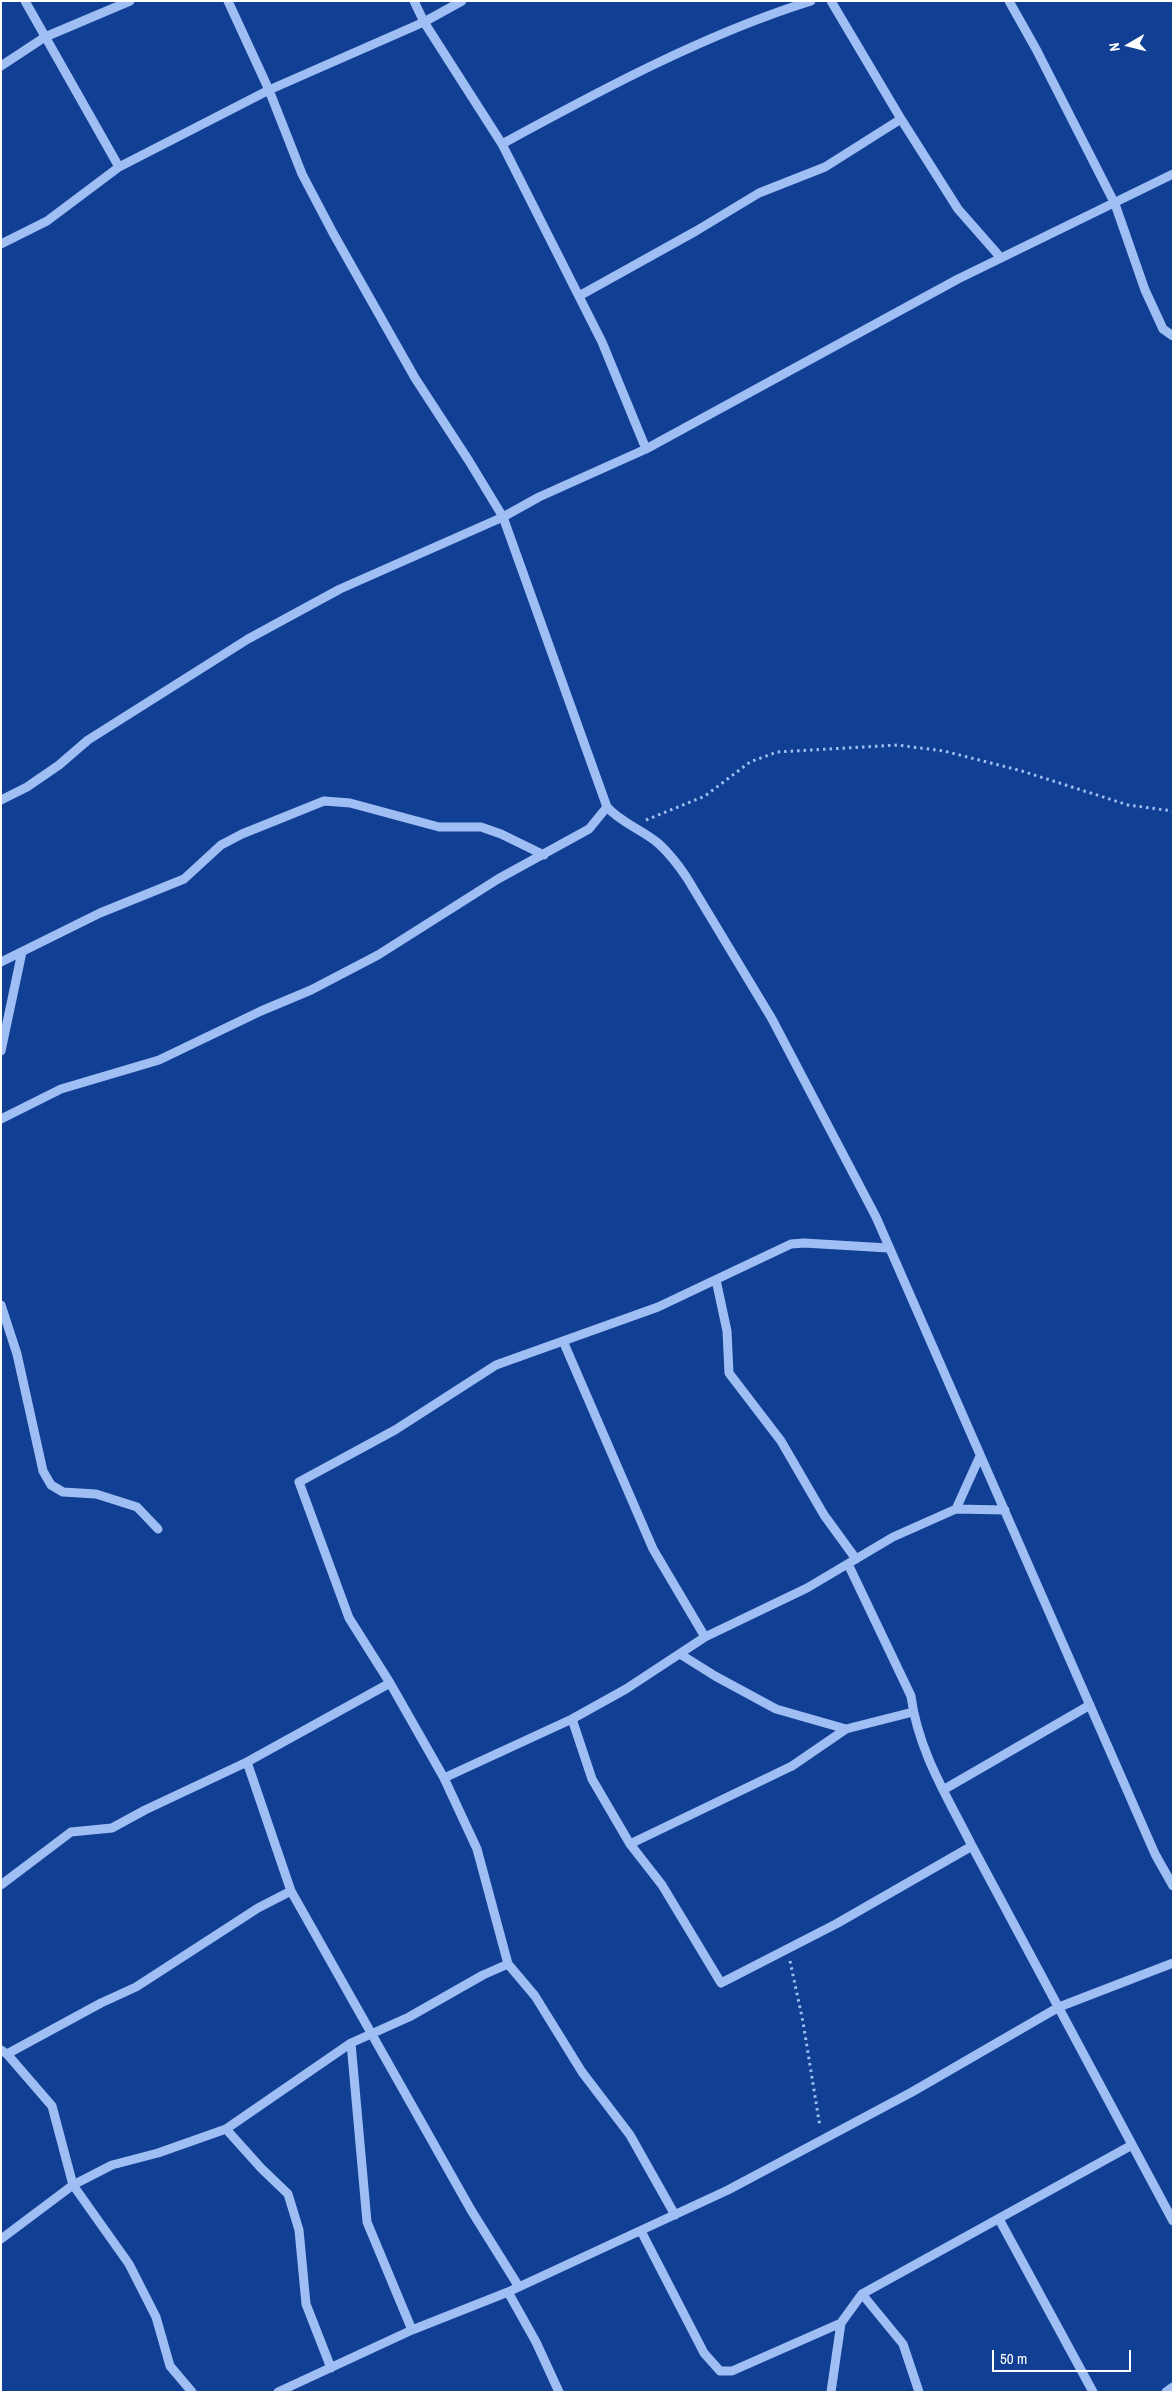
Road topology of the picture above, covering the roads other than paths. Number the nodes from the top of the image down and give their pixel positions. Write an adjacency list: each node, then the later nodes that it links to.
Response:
1 (25, 1): 10 (street)
2 (130, 1): 10 (street)
3 (228, 1): 12 (street)
4 (414, 1): 9 (street)
5 (462, 1): 9 (street)
6 (811, 1): 14 (street)
7 (831, 1): 13 (street)
8 (1009, 1): 17 (street)
9 (424, 22): 12 (street); 14 (street)
10 (45, 37): 11 (street); 15 (street)
11 (1, 66)
12 (269, 90): 15 (street); 23 (street)
13 (901, 119): 19 (street); 20 (street)
14 (502, 144): 20 (street)
15 (119, 167): 18 (street)
16 (1173, 174): 17 (street)
17 (1115, 204): 19 (street); 21 (street)
18 (1, 244)
19 (1001, 258): 22 (street)
20 (578, 296): 22 (street)
21 (1173, 336)
22 (646, 449): 23 (street)
23 (503, 517): 24 (street); 25 (street)
24 (1, 800)
25 (607, 807): 26 (street); 31 (street)
26 (544, 855): 27 (street); 30 (street)
27 (22, 952): 28 (street); 29 (street)
28 (1, 962)
29 (1, 1051)
30 (1, 1119)
31 (888, 1248): 32 (street); 35 (street)
32 (716, 1280): 34 (street); 39 (street)
33 (1, 1305): 38 (street)
34 (563, 1341): 40 (street); 42 (street)
35 (980, 1456): 36 (street); 37 (street)
36 (956, 1509): 37 (street); 39 (street)
37 (1004, 1510): 43 (street)
38 (158, 1529)
39 (852, 1562): 40 (street); 44 (street)
40 (705, 1637): 41 (street)
41 (680, 1654): 45 (street); 46 (street)
42 (390, 1683): 47 (street); 48 (street)
43 (1090, 1706): 49 (street); 53 (street)
44 (913, 1712): 46 (street); 49 (street)
45 (572, 1719): 48 (street); 50 (street)
46 (846, 1728): 50 (street)
47 (247, 1762): 52 (street); 54 (street)
48 (444, 1778): 56 (street)
49 (943, 1790): 51 (street)
50 (630, 1844): 51 (street)
51 (972, 1846): 57 (street)
52 (1, 1885)
53 (1173, 1886)
54 (291, 1891): 58 (street); 60 (street)
55 (1173, 1963): 57 (street)
56 (508, 1964): 58 (street); 64 (street)
57 (1059, 2007): 62 (street); 64 (street)
58 (370, 2034): 59 (street); 69 (street)
59 (351, 2043): 61 (street); 73 (street)
60 (4, 2052): 63 (street)
61 (226, 2129): 63 (street); 74 (street)
62 (1132, 2145): 65 (street); 66 (street)
63 (73, 2185): 68 (street); 76 (street)
64 (675, 2215): 67 (street)
65 (999, 2218): 71 (street); 81 (street)
66 (1173, 2221)
67 (640, 2231): 69 (street); 72 (street)
68 (1, 2239)
69 (519, 2288): 70 (street)
70 (508, 2292): 73 (street); 78 (street)
71 (862, 2294): 72 (street); 80 (street)
72 (842, 2323): 79 (street)
73 (412, 2330): 74 (street)
74 (331, 2368): 77 (street)
75 (1173, 2387): 82 (street)
76 (192, 2392)
77 (278, 2392)
78 (559, 2392)
79 (831, 2392)
80 (919, 2392)
81 (1093, 2392)
82 (1166, 2392)

